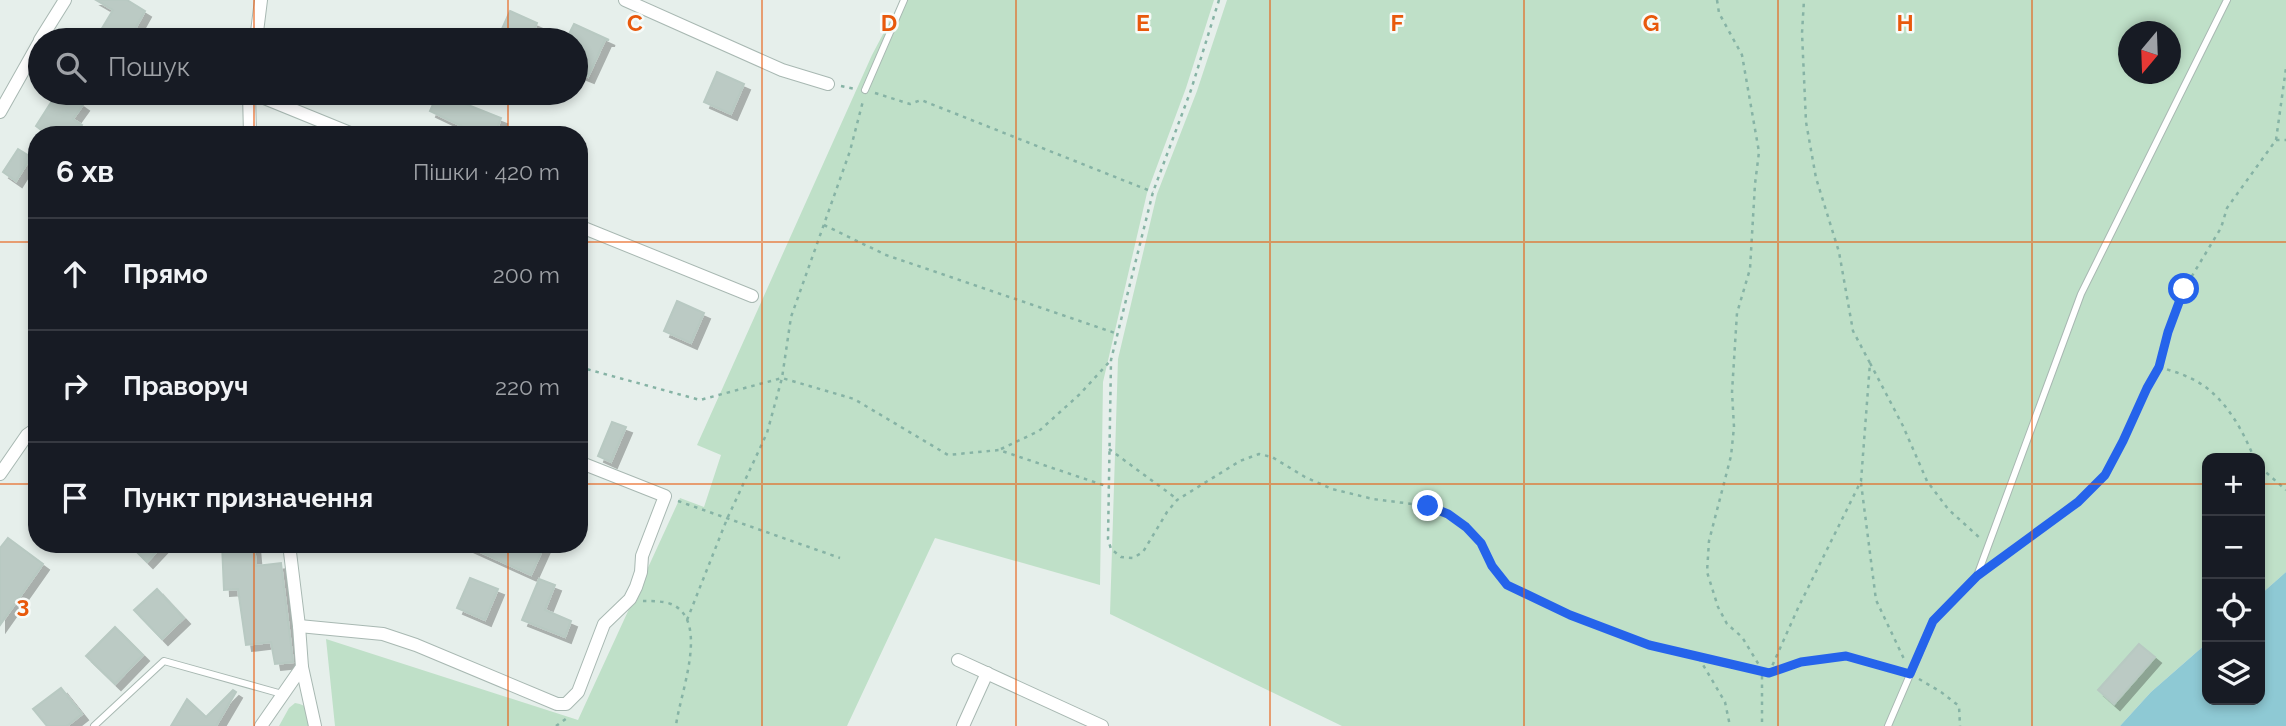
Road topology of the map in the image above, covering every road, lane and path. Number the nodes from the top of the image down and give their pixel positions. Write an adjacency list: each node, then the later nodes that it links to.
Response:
1 (65, 0): 9 (street)
2 (261, 0): 10 (street)
3 (625, 0): 13 (street)
4 (904, 0): 14 (lane)
5 (1218, 0): 22 (path)
6 (1717, 0): 55 (path)
7 (1804, 0): 28 (path)
8 (2227, 0): 45 (lane)
9 (48, 28)
10 (258, 28)
11 (28, 62): 17 (street)
12 (2286, 68): 20 (path)
13 (828, 84): 14 (path)
14 (865, 90): 22 (path); 23 (path)
15 (251, 105): 18 (street)
16 (281, 105): 19 (street)
17 (0, 112)
18 (250, 126)
19 (333, 126)
20 (2276, 140): 21 (path); 29 (path)
21 (2286, 140)
22 (1153, 192): 26 (path)
23 (824, 225): 26 (path); 31 (path)
24 (588, 230): 25 (street)
25 (752, 296)
26 (1118, 334): 27 (path)
27 (1111, 360): 33 (path); 34 (path)
28 (1870, 363): 39 (path); 45 (path)
29 (2159, 367): 35 (path); 48 (path)
30 (588, 369): 31 (path)
31 (782, 378): 34 (path); 44 (path)
32 (28, 434): 38 (street)
33 (1110, 449): 40 (path); 43 (path)
34 (999, 450): 40 (path)
35 (2252, 453)
36 (588, 466): 42 (street)
37 (2265, 471): 41 (path)
38 (0, 474)
39 (1861, 481): 57 (path); 58 (path)
40 (1109, 487): 43 (path)
41 (2286, 490)
42 (665, 496): 44 (path); 49 (street)
43 (1177, 500): 52 (path)
44 (727, 519): 47 (path); 50 (path)
45 (1988, 545): 48 (lane)
46 (290, 553): 51 (street)
47 (840, 558)
48 (1977, 576): 58 (lane)
49 (630, 599): 50 (path); 51 (street)
50 (687, 620): 65 (path)
51 (299, 626): 54 (street)
52 (1699, 658): 55 (path); 68 (path)
53 (958, 660): 56 (street)
54 (302, 667): 59 (street); 63 (street)
55 (1762, 670): 57 (path); 69 (path)
56 (987, 673): 66 (street); 67 (street)
57 (1769, 673): 58 (path)
58 (1910, 674): 70 (lane); 71 (path)
59 (283, 694): 61 (lane); 62 (street)
60 (567, 718): 64 (path)
61 (94, 726)
62 (261, 726)
63 (315, 726)
64 (556, 726)
65 (676, 726)
66 (964, 726)
67 (1102, 726)
68 (1730, 726)
69 (1762, 726)
70 (1888, 726)
71 (1960, 726)

